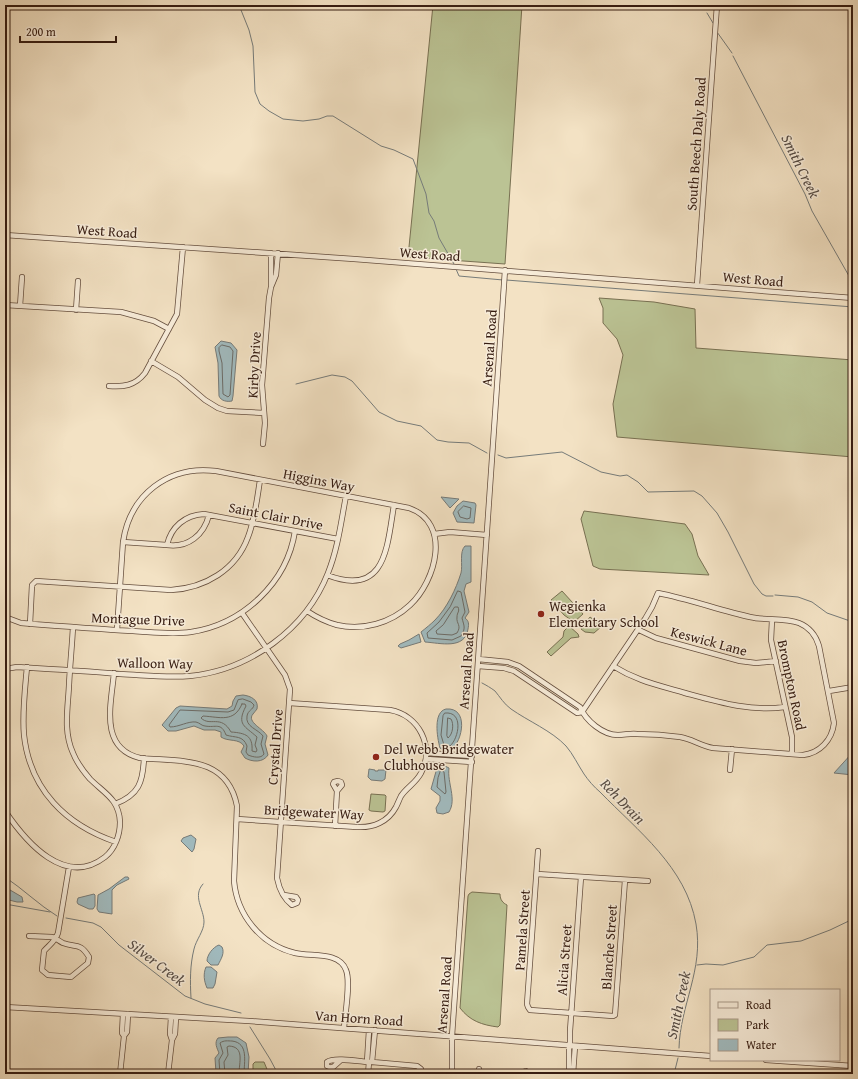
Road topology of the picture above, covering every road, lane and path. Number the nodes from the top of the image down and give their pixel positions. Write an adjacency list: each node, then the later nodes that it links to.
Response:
1 (717, 5): 9 (street, South Beech Daly Road)
2 (5, 236): 3 (street, West Road)
3 (183, 247): 4 (street, West Road); 15 (street)
4 (271, 253): 5 (street, West Road); 10 (street, Kirby Drive)
5 (278, 253): 6 (street, West Road); 10 (street, Kirby Drive)
6 (505, 270): 9 (street, West Road); 27 (street, Arsenal Road)
7 (22, 277): 13 (street)
8 (78, 280): 14 (street)
9 (697, 285): 11 (street, West Road)
10 (271, 287): 18 (street, Kirby Drive)
11 (853, 298)
12 (5, 305): 13 (street)
13 (20, 306): 14 (street)
14 (76, 310): 15 (street)
15 (169, 330): 16 (street)
16 (151, 362): 17 (street); 18 (street)
17 (108, 386)
18 (264, 413): 19 (street, Kirby Drive)
19 (263, 444)
20 (260, 480): 21 (street, Higgins Way); 24 (street); 29 (street, Higgins Way)
21 (346, 496): 22 (street, Higgins Way); 28 (street, Walloon Way)
22 (394, 506): 26 (street, Higgins Way); 31 (street)
23 (209, 515): 24 (street, Saint Clair Drive); 30 (street, Saint Clair Drive); 30 (street, Saint Clair Drive)
24 (252, 523): 25 (street, Saint Clair Drive); 32 (street)
25 (295, 531): 28 (street, Saint Clair Drive); 34 (street, Montague Drive)
26 (434, 534): 27 (street); 33 (street)
27 (487, 535): 42 (street, Arsenal Road)
28 (338, 539): 31 (street, Walloon Way)
29 (123, 542): 30 (street, Saint Clair Drive); 32 (street, Higgins Way)
30 (167, 545)
31 (327, 575): 33 (street, Walloon Way)
32 (120, 586): 37 (street); 39 (street, Higgins Way)
33 (307, 611): 41 (street, Walloon Way)
34 (242, 612): 39 (street, Montague Drive); 41 (street, Crystal Drive)
35 (5, 617): 37 (street, Montague Drive)
36 (772, 620): 40 (street); 43 (street, Brompton Road); 53 (street)
37 (30, 624): 38 (street, Montague Drive)
38 (73, 627): 39 (street, Montague Drive); 48 (street)
39 (117, 630)
40 (639, 630): 43 (street, Keswick Lane); 45 (street)
41 (267, 648): 49 (street, Walloon Way); 56 (street, Crystal Drive)
42 (478, 659): 44 (street, Arsenal Road); 50 (street)
43 (776, 661): 57 (street, Brompton Road)
44 (478, 666): 51 (street); 62 (street, Arsenal Road)
45 (614, 666): 57 (street); 58 (street)
46 (27, 667): 47 (street, Walloon Way); 48 (street, Walloon Way); 73 (street)
47 (5, 669)
48 (70, 670): 49 (street, Walloon Way); 68 (street)
49 (114, 673): 63 (street)
50 (532, 674): 51 (street); 54 (street)
51 (528, 679): 55 (street)
52 (853, 687): 53 (street)
53 (828, 691): 61 (street)
54 (558, 692): 55 (street); 58 (street)
55 (554, 697): 58 (street)
56 (289, 703): 60 (street, Bridgewater Way); 71 (street, Crystal Drive)
57 (785, 707): 61 (street, Brompton Road)
58 (582, 712): 59 (street)
59 (732, 749): 61 (street); 66 (street)
60 (427, 753): 62 (street); 64 (street, Bridgewater Way)
61 (792, 754)
62 (472, 756): 65 (street, Arsenal Road)
63 (144, 758): 68 (street); 70 (street)
64 (426, 759): 65 (street); 72 (street, Bridgewater Way)
65 (472, 762): 90 (street, Arsenal Road)
66 (730, 770)
67 (337, 791): 72 (street)
68 (115, 804): 73 (street)
69 (5, 811): 75 (street)
70 (237, 819): 71 (street, Bridgewater Way); 87 (street)
71 (281, 822): 72 (street, Bridgewater Way); 80 (street, Crystal Drive)
72 (334, 826)
73 (116, 842): 75 (street)
74 (538, 851): 76 (street, Pamela Street)
75 (69, 867): 82 (street)
76 (537, 874): 77 (street); 84 (street, Pamela Street)
77 (581, 877): 78 (street); 84 (street, Alicia Street)
78 (625, 880): 79 (street); 84 (street, Blanche Street)
79 (648, 881)
80 (284, 895)
81 (29, 936): 82 (street)
82 (56, 939): 82 (street)
83 (5, 1008): 85 (street, Van Horn Road)
84 (571, 1013): 91 (street, Alicia Street)
85 (126, 1014): 86 (street, Van Horn Road); 98 (street)
86 (173, 1017): 87 (street, Van Horn Road); 99 (street)
87 (344, 1028): 88 (street, Van Horn Road)
88 (369, 1030): 89 (street, Van Horn Road); 95 (street)
89 (375, 1030): 90 (street, Van Horn Road); 95 (street)
90 (452, 1036): 91 (street, Van Horn Road); 101 (street, Arsenal Road)
91 (571, 1046): 92 (street, Van Horn Road); 104 (street, Alicia Street); 105 (street, Alicia Street)
92 (710, 1056)
93 (341, 1060): 95 (street)
94 (780, 1061): 96 (street)
95 (369, 1062): 97 (street); 100 (street)
96 (853, 1066)
97 (421, 1073)
98 (120, 1074)
99 (168, 1074)
100 (368, 1074)
101 (452, 1074)
102 (521, 1074): 103 (street)
103 (529, 1074)
104 (569, 1074)
105 (574, 1074)

